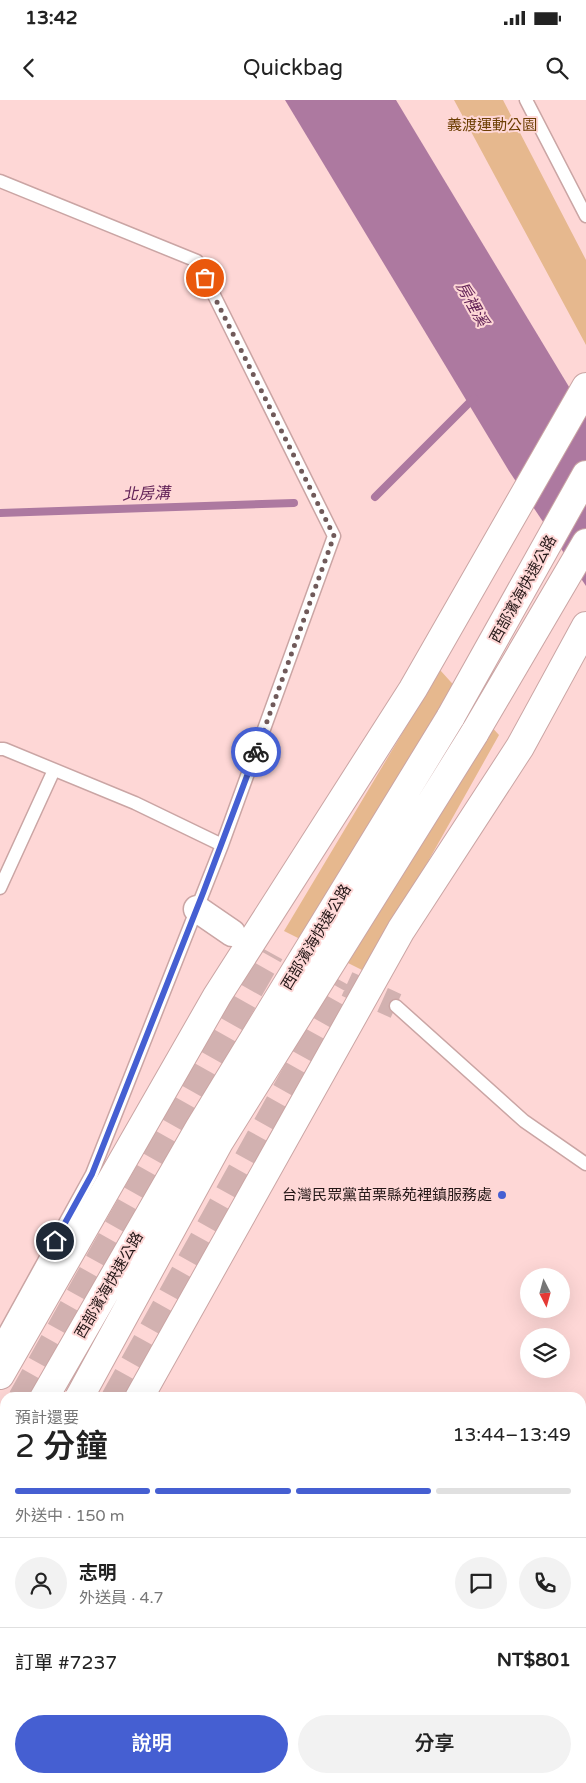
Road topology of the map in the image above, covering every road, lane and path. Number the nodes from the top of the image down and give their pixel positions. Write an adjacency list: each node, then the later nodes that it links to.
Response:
1 (526, 100): 3 (lane)
2 (0, 180): 10 (lane)
3 (586, 216)
4 (586, 387): 17 (main road)
5 (586, 475): 18 (main road, 西部濱海快速公路, bridge)
6 (586, 542): 19 (main road, 西部濱海快速公路, bridge)
7 (586, 626): 20 (main road)
8 (0, 750): 9 (lane)
9 (54, 770): 10 (lane); 11 (lane)
10 (222, 845): 12 (lane)
11 (0, 888)
12 (197, 909): 13 (street); 16 (lane)
13 (232, 933)
14 (396, 1006): 15 (lane)
15 (586, 1164)
16 (0, 1341)
17 (0, 1376)
18 (47, 1392)
19 (82, 1392)
20 (142, 1392)

